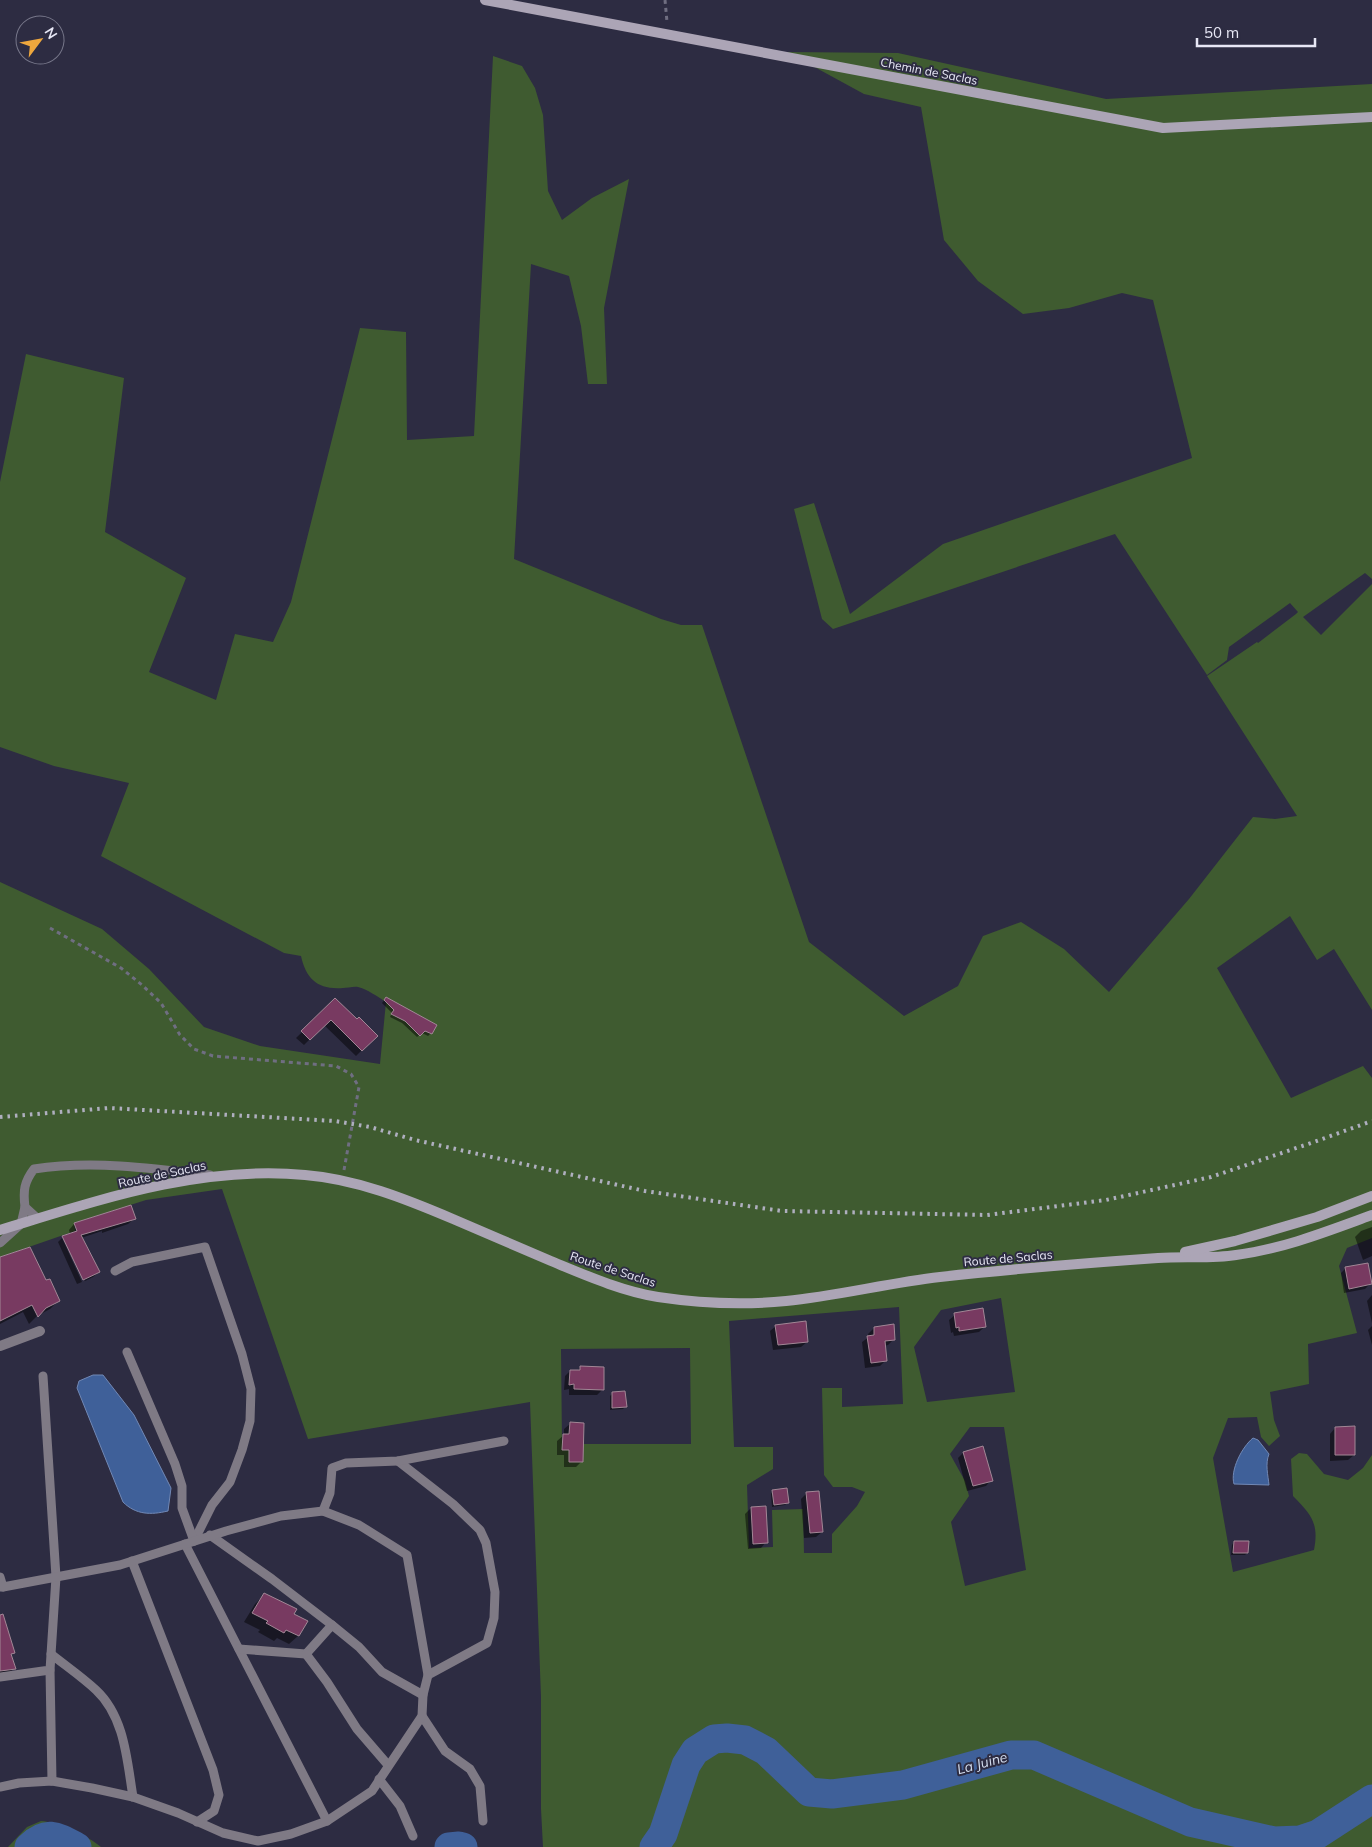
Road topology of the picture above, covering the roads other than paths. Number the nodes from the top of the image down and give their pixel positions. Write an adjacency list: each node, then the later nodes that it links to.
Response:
1 (485, 0): 2 (main road, Chemin de Saclas)
2 (1372, 117)
3 (215, 1176): 5 (lane); 7 (main road, Route de Saclas); 11 (main road, Route de Saclas)
4 (1372, 1196): 11 (main road, Route de Saclas)
5 (24, 1207): 7 (lane); 8 (lane)
6 (1372, 1215): 11 (main road, Route de Saclas)
7 (36, 1218): 8 (main road, Route de Saclas)
8 (20, 1224): 9 (main road, Route de Saclas); 10 (lane)
9 (0, 1230)
10 (0, 1243)
11 (1162, 1258)
12 (115, 1271): 21 (lane)
13 (40, 1331): 14 (street)
14 (0, 1346)
15 (127, 1352): 21 (lane)
16 (43, 1376): 24 (lane)
17 (504, 1441): 18 (lane)
18 (398, 1461): 19 (lane); 31 (lane)
19 (323, 1511): 20 (lane); 31 (lane)
20 (210, 1536): 21 (lane); 26 (lane)
21 (189, 1542): 22 (lane); 27 (lane)
22 (132, 1561): 24 (lane); 42 (lane)
23 (0, 1577): 25 (lane)
24 (56, 1577): 25 (lane); 28 (lane)
25 (2, 1587)
26 (332, 1625): 29 (lane); 33 (lane)
27 (239, 1649): 29 (lane); 40 (lane)
28 (51, 1654): 30 (lane); 39 (lane)
29 (306, 1654): 35 (lane)
30 (50, 1670): 32 (lane); 37 (lane)
31 (428, 1675): 33 (lane)
32 (0, 1677)
33 (423, 1695): 34 (lane)
34 (422, 1716): 35 (lane); 41 (lane)
35 (388, 1766): 36 (lane)
36 (380, 1779): 40 (lane); 43 (lane)
37 (52, 1781): 38 (lane); 39 (lane)
38 (0, 1787)
39 (133, 1797): 42 (lane)
40 (327, 1821): 44 (lane)
41 (483, 1821)
42 (198, 1822): 44 (lane)
43 (413, 1836)
44 (252, 1843)

